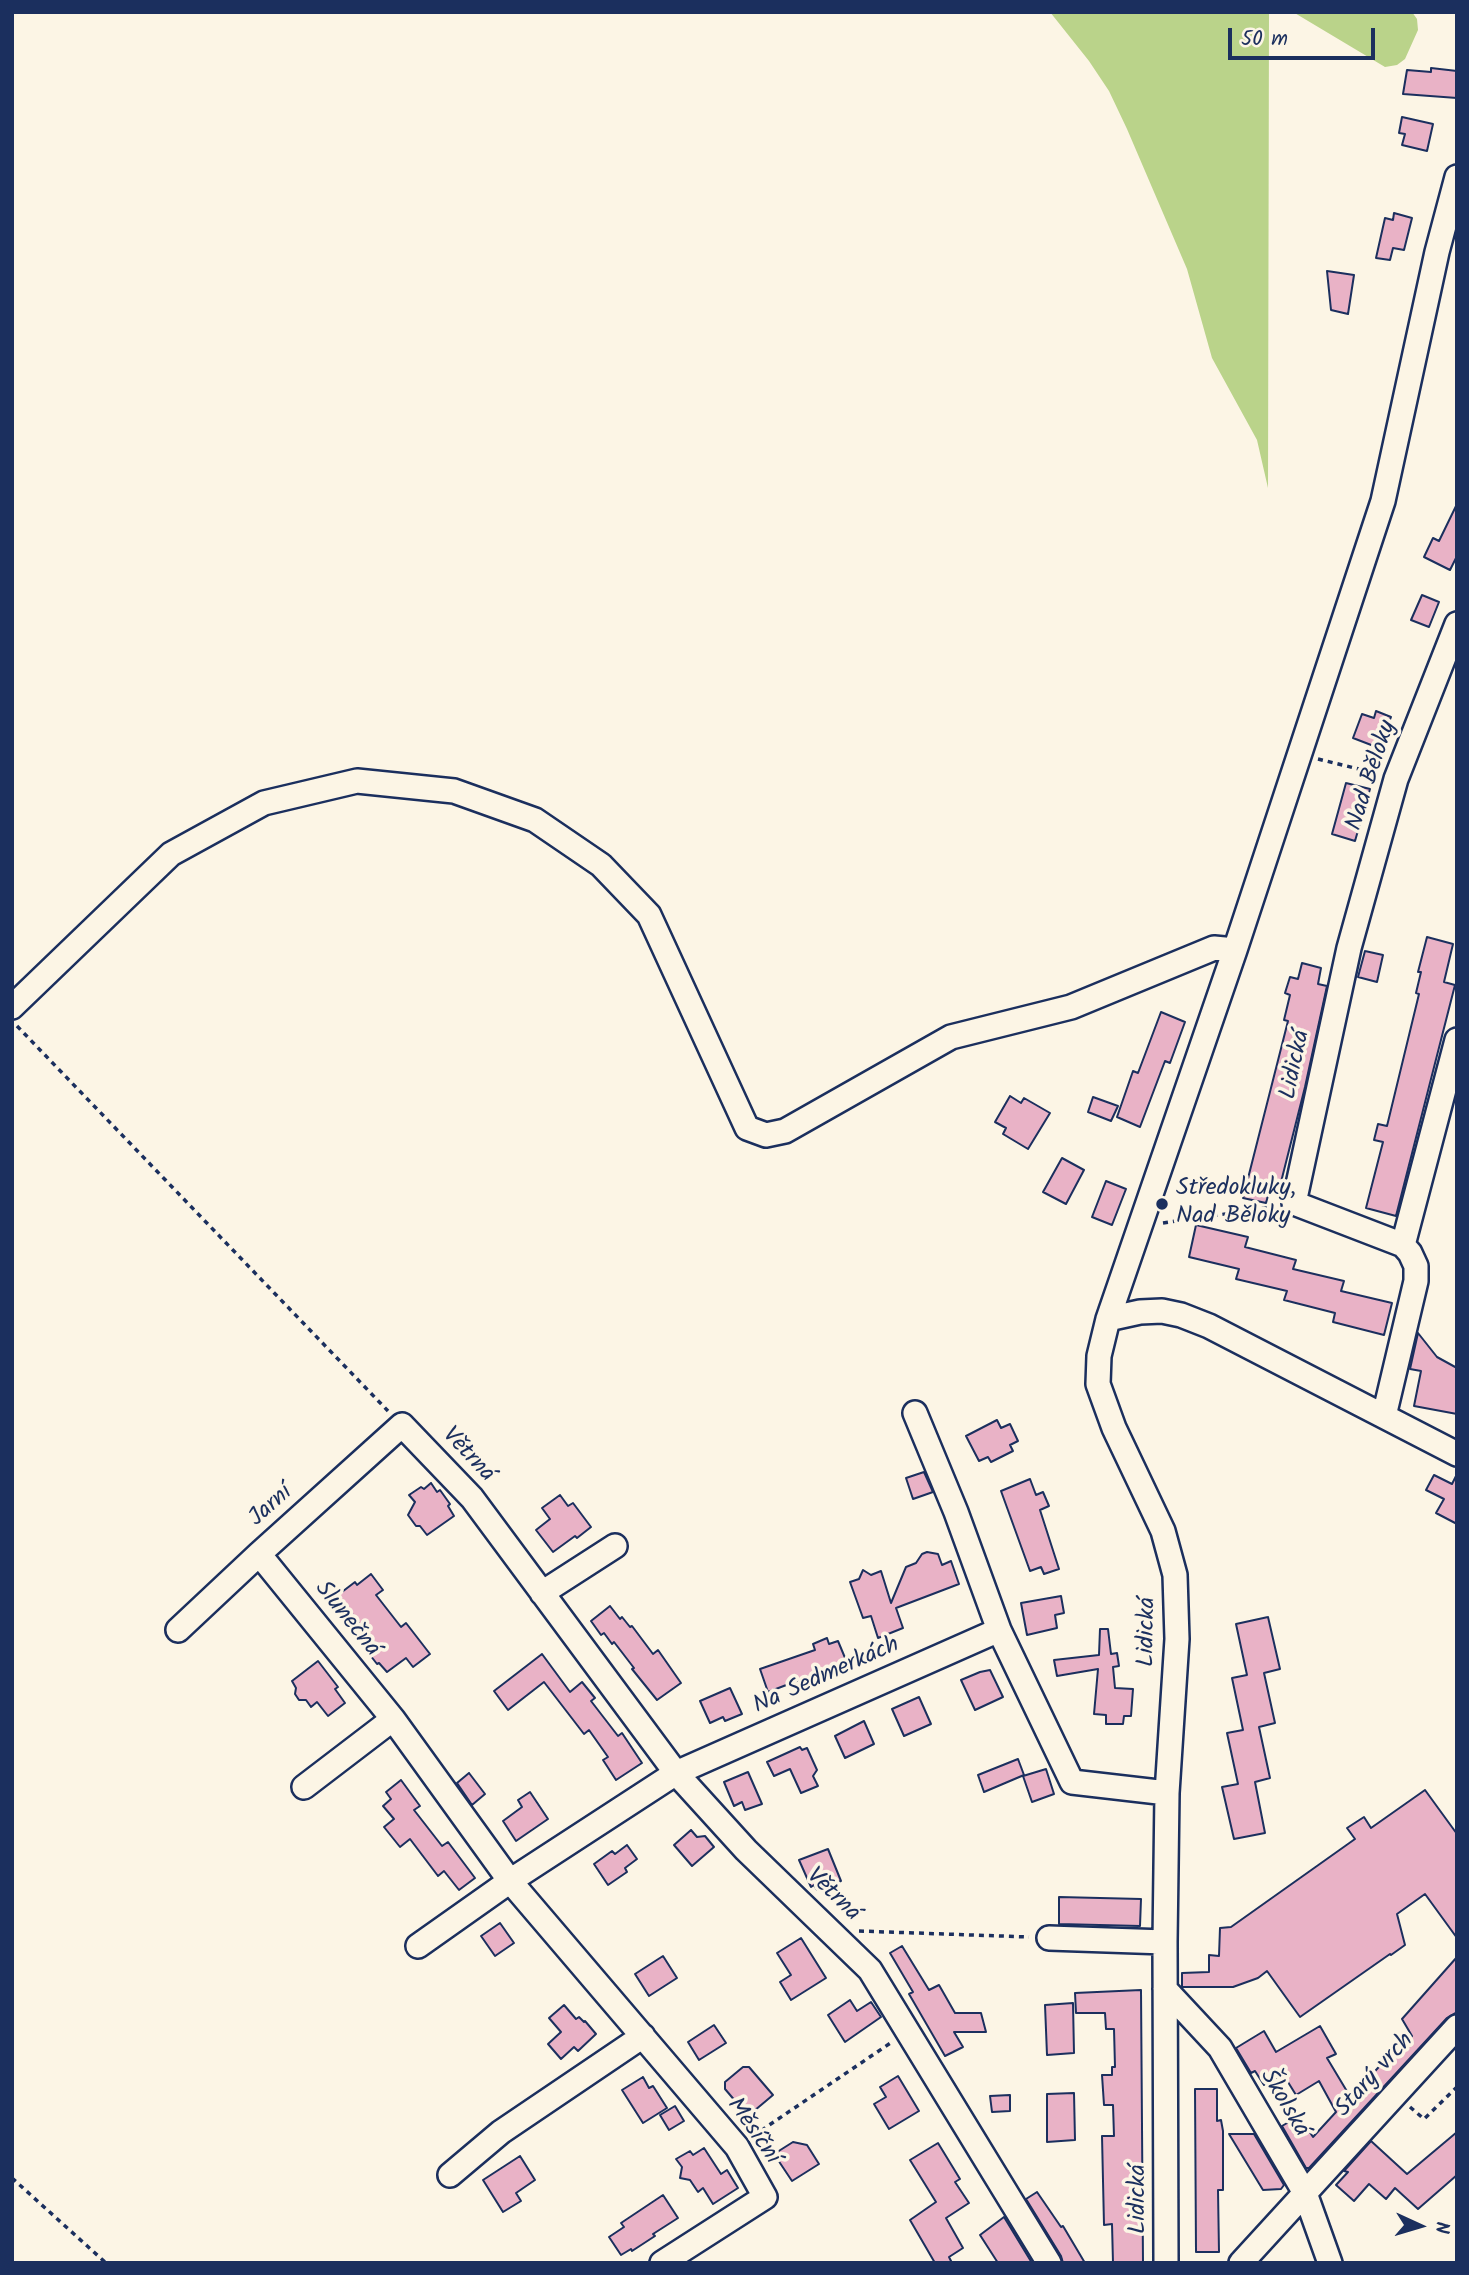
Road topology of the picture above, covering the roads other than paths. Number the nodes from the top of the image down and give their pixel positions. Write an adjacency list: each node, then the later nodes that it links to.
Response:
1 (1457, 177): 4 (street, Lidická)
2 (1457, 624): 3 (street, Nad Běloky)
3 (1349, 948): 7 (street, Lidická)
4 (1235, 950): 5 (street); 8 (street, Lidická)
5 (12, 1007)
6 (1457, 1041): 7 (street)
7 (1403, 1245): 10 (street)
8 (1108, 1319): 10 (street); 21 (street, Lidická)
9 (915, 1413): 17 (street)
10 (1384, 1416): 12 (street)
11 (402, 1425): 14 (street, Jarní); 15 (street, Větrná)
12 (1457, 1454)
13 (615, 1546): 15 (street)
14 (259, 1553): 16 (street, Jarní); 18 (street, Slunečná)
15 (542, 1593): 19 (street, Větrná)
16 (178, 1630)
17 (999, 1630): 19 (street, Na Sedmerkách); 21 (street)
18 (393, 1719): 20 (street); 22 (street, Slunečná)
19 (676, 1773): 22 (street); 32 (street, Větrná)
20 (304, 1787)
21 (1167, 1793): 24 (street, Lidická)
22 (510, 1881): 25 (street); 28 (street, Měsíční)
23 (1049, 1938): 24 (street)
24 (1165, 1942): 26 (street, Lidická)
25 (418, 1947)
26 (1165, 1989): 30 (street, Školská); 33 (street, Lidická)
27 (1457, 2027): 30 (street, Starý vrch)
28 (643, 2036): 29 (street); 31 (street, Měsíční)
29 (450, 2175)
30 (1305, 2193): 34 (street, Starý vrch); 35 (street, Školská)
31 (662, 2263)
32 (1049, 2263)
33 (1166, 2263)
34 (1241, 2263)
35 (1330, 2263)

